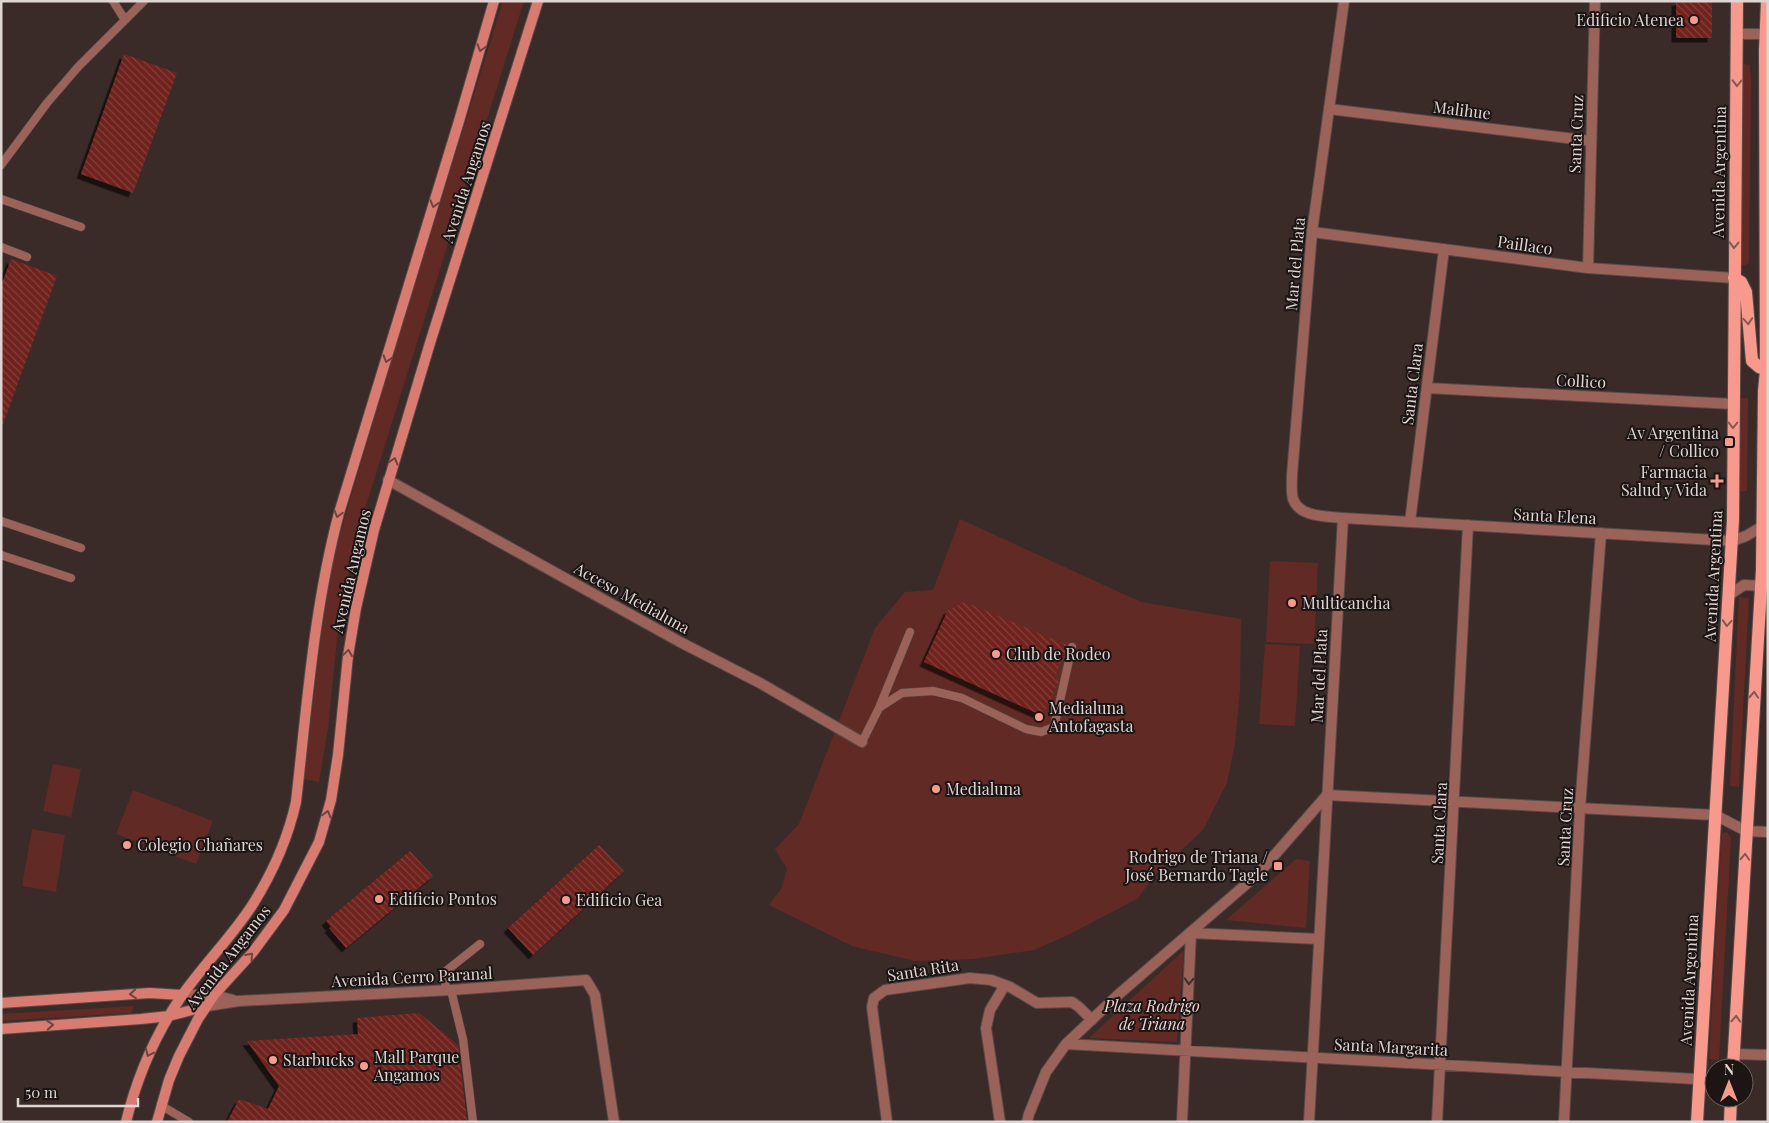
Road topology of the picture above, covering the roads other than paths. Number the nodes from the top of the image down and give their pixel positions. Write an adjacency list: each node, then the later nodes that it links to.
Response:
1 (113, 1): 9 (lane)
2 (144, 1): 9 (lane)
3 (494, 1): 54 (main road, Avenida Angamos, one-way to 54)
4 (538, 1): 26 (main road, Avenida Angamos, one-way to 4)
5 (1344, 1): 12 (street, Mar del Plata)
6 (1595, 1): 13 (street, Santa Cruz)
7 (1737, 1): 10 (main road, Avenida Argentina)
8 (1767, 1): 11 (main road)
9 (125, 20): 14 (lane)
10 (1737, 34): 11 (street); 22 (main road, Avenida Argentina, one-way to 22)
11 (1767, 34): 23 (main road)
12 (1329, 109): 13 (street, Malihue); 17 (street, Mar del Plata)
13 (1591, 140): 21 (street, Santa Cruz)
14 (1, 165)
15 (1, 199): 16 (lane)
16 (81, 227)
17 (1312, 232): 19 (street, Paillaco); 27 (street, Mar del Plata)
18 (1, 247): 20 (lane)
19 (1444, 250): 21 (street, Paillaco); 24 (street, Santa Clara)
20 (27, 257)
21 (1588, 268): 22 (street, Paillaco)
22 (1734, 278): 23 (main road, one-way to 23); 25 (main road, Avenida Argentina)
23 (1767, 370): 31 (main road)
24 (1427, 388): 25 (street, Collico); 29 (street, Santa Clara)
25 (1733, 404): 33 (main road, Avenida Argentina, one-way to 33)
26 (388, 480): 42 (street, Acceso Medialuna); 55 (main road, Avenida Angamos, one-way to 26)
27 (1343, 518): 29 (street, Santa Elena); 43 (street, Mar del Plata)
28 (1, 522): 34 (lane)
29 (1410, 522): 30 (street, Santa Elena)
30 (1468, 525): 32 (street, Santa Elena); 44 (street, Santa Clara)
31 (1763, 526): 33 (street, Santa Elena); 37 (main road)
32 (1601, 533): 33 (street, Santa Elena); 45 (street, Santa Cruz)
33 (1732, 541): 38 (main road, Avenida Argentina)
34 (81, 548)
35 (1, 555): 36 (lane)
36 (71, 578)
37 (1764, 585): 38 (street); 47 (main road, one-way to 37)
38 (1729, 594): 46 (main road, Avenida Argentina, one-way to 46)
39 (910, 632): 41 (lane)
40 (1072, 647): 41 (lane)
41 (879, 708): 42 (lane)
42 (862, 742)
43 (1328, 795): 44 (street); 49 (street); 50 (street, Mar del Plata)
44 (1455, 802): 45 (street); 68 (street, Santa Clara)
45 (1580, 808): 46 (street); 69 (street, Santa Cruz)
46 (1715, 815): 47 (street); 70 (main road, Avenida Argentina)
47 (1746, 831): 48 (street); 64 (main road, one-way to 47)
48 (1768, 832)
49 (1191, 933): 50 (street); 60 (street); 63 (street, one-way to 63)
50 (1319, 939): 66 (street, Mar del Plata)
51 (480, 944): 53 (lane)
52 (1004, 985): 60 (street, Santa Rita); 79 (street, Santa Rita); 80 (street)
53 (448, 990): 56 (street, Avenida Cerro Paranal); 77 (lane); 78 (street, Avenida Cerro Paranal)
54 (182, 996): 55 (street, Avenida Cerro Paranal); 57 (main road, Avenida Cerro Paranal, one-way to 57); 59 (main road, Avenida Angamos)
55 (214, 996): 56 (street, Avenida Cerro Paranal); 58 (main road, Avenida Angamos)
56 (239, 1001): 58 (street, Avenida Cerro Paranal)
57 (1, 1003)
58 (207, 1006): 59 (main road, Avenida Cerro Paranal); 72 (main road, Avenida Angamos)
59 (168, 1016): 61 (main road, Avenida Cerro Paranal, one-way to 59); 74 (main road, Avenida Angamos, one-way to 74)
60 (1092, 1020): 62 (street)
61 (1, 1029)
62 (1066, 1044): 63 (street, Santa Margarita); 81 (street)
63 (1186, 1050): 66 (street, Santa Margarita); 82 (street)
64 (1734, 1054): 65 (street); 67 (main road)
65 (1768, 1056)
66 (1313, 1058): 68 (street, Santa Margarita); 83 (street, Mar del Plata)
67 (1734, 1058)
68 (1441, 1065): 69 (street, Santa Margarita); 84 (street, Santa Clara)
69 (1567, 1072): 70 (street, Santa Margarita); 85 (street, Santa Cruz)
70 (1700, 1079): 71 (street, Santa Margarita); 86 (main road, Avenida Argentina)
71 (1704, 1079)
72 (161, 1104): 75 (main road, Avenida Angamos); 76 (lane)
73 (1731, 1108): 87 (main road)
74 (126, 1122)
75 (157, 1122)
76 (189, 1122)
77 (473, 1122)
78 (614, 1122)
79 (887, 1122)
80 (1000, 1122)
81 (1028, 1122)
82 (1182, 1122)
83 (1309, 1122)
84 (1437, 1122)
85 (1564, 1122)
86 (1697, 1122)
87 (1730, 1122)

